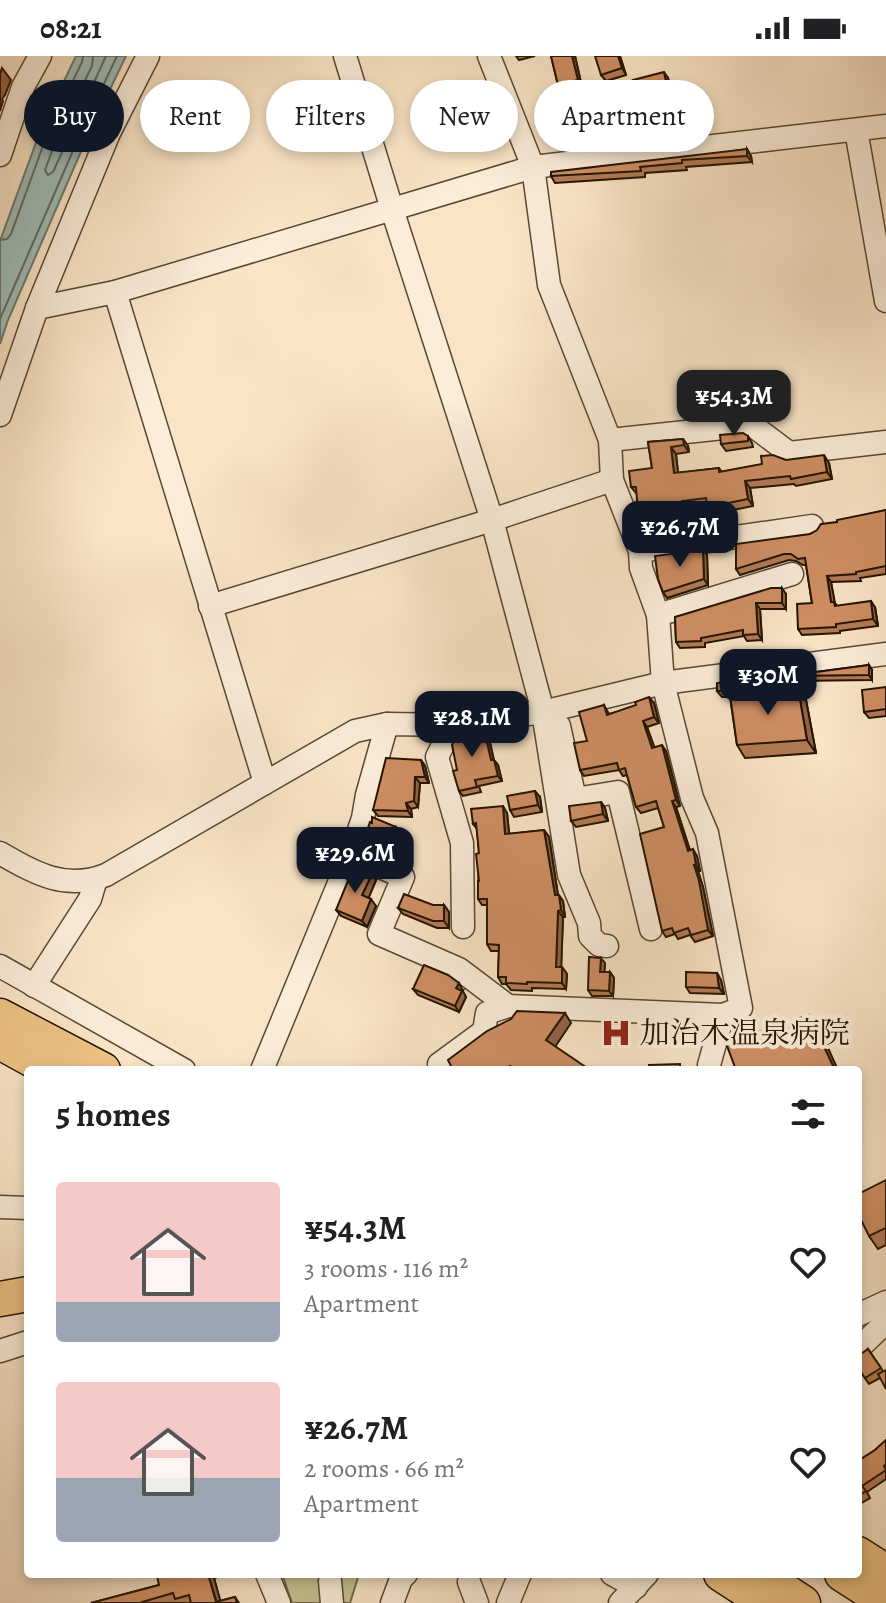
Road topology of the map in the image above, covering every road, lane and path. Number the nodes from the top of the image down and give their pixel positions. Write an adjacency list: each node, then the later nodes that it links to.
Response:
1 (40, 56): 7 (street)
2 (148, 56): 12 (street)
3 (345, 56): 9 (street)
4 (489, 56): 8 (street)
5 (886, 126): 6 (street)
6 (856, 130): 8 (street); 11 (street)
7 (0, 155)
8 (533, 167): 9 (street); 14 (street)
9 (392, 209): 10 (street); 17 (street)
10 (115, 292): 12 (street); 21 (street)
11 (886, 301)
12 (37, 308): 13 (street)
13 (0, 415)
14 (610, 440): 15 (street); 16 (street)
15 (886, 442)
16 (612, 480): 17 (street); 19 (street)
17 (492, 520): 21 (street); 25 (street)
18 (812, 526): 19 (street)
19 (640, 551): 22 (street)
20 (792, 574): 22 (street)
21 (210, 606): 28 (street)
22 (658, 615): 24 (street)
23 (886, 654): 24 (street)
24 (663, 683): 25 (street); 38 (street)
25 (549, 710): 27 (street); 33 (street); 34 (street)
26 (387, 724): 27 (street); 28 (street); 30 (street)
27 (453, 725): 32 (street)
28 (265, 783): 31 (street)
29 (0, 853): 31 (street)
30 (351, 854): 37 (street); 44 (street)
31 (96, 879): 36 (street)
32 (463, 927)
33 (651, 929)
34 (607, 946)
35 (0, 966): 36 (street)
36 (34, 986): 43 (street)
37 (508, 1006): 38 (street); 45 (street)
38 (723, 1015): 46 (street)
39 (0, 1016): 42 (highway)
40 (0, 1042): 41 (highway)
41 (44, 1066)
42 (95, 1066)
43 (177, 1066)
44 (264, 1066)
45 (439, 1066)
46 (709, 1066)
47 (0, 1207): 48 (street)
48 (24, 1208)
49 (24, 1273): 50 (highway)
50 (0, 1276)
51 (24, 1295): 52 (highway)
52 (0, 1299)
53 (886, 1300): 54 (street)
54 (862, 1302)
55 (886, 1322): 57 (street)
56 (24, 1343): 58 (street)
57 (862, 1345)
58 (0, 1351)
59 (862, 1537): 60 (highway)
60 (886, 1550)
61 (862, 1557): 62 (highway)
62 (886, 1572)
63 (269, 1578): 71 (street)
64 (402, 1578): 72 (street)
65 (518, 1578): 73 (street)
66 (733, 1578): 69 (highway)
67 (848, 1578): 70 (highway)
68 (642, 1580): 74 (street)
69 (778, 1593)
70 (886, 1602)
71 (279, 1603)
72 (392, 1603)
73 (508, 1603)
74 (620, 1603)

